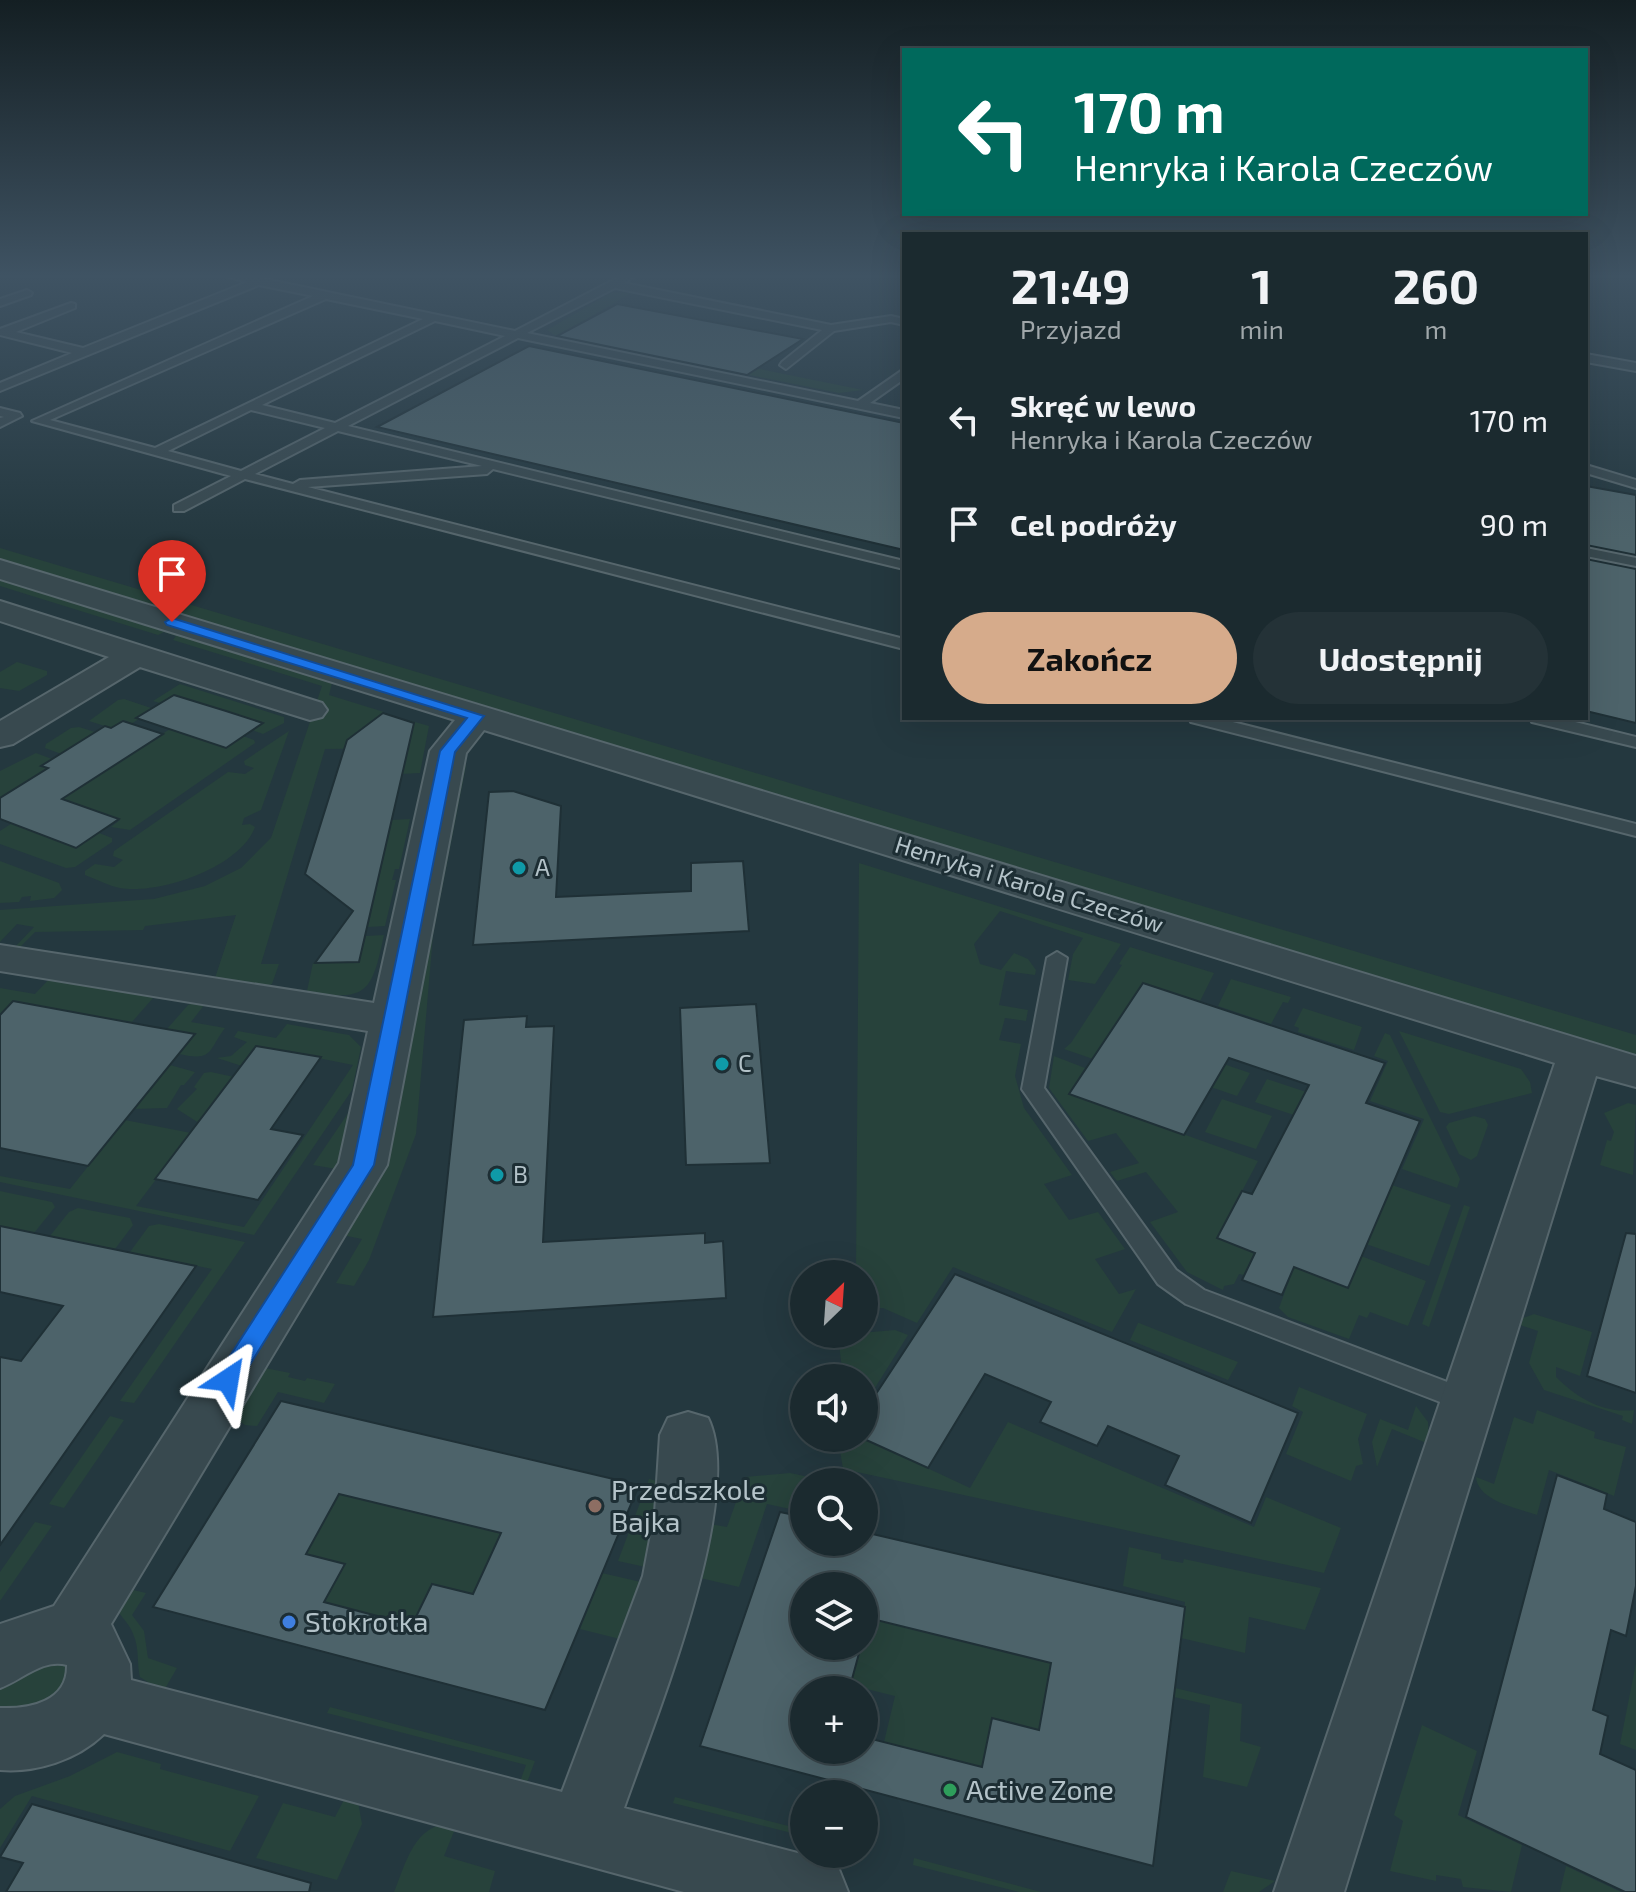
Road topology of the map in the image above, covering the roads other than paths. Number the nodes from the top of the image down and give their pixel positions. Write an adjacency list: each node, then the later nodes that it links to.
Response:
1 (54, 364): 7 (lane)
2 (167, 364): 14 (lane)
3 (337, 364): 9 (lane)
4 (462, 364): 13 (lane)
5 (665, 364): 8 (lane)
6 (902, 374): 8 (lane)
7 (0, 387)
8 (860, 405): 11 (lane)
9 (250, 406): 13 (lane); 14 (lane)
10 (0, 412): 12 (lane)
11 (902, 414)
12 (0, 423)
13 (339, 428): 15 (lane); 17 (lane)
14 (157, 452): 17 (lane)
15 (507, 468): 19 (lane); 23 (lane)
16 (1588, 470): 18 (lane)
17 (243, 475): 19 (lane); 20 (lane)
18 (1636, 484)
19 (284, 486): 26 (lane)
20 (179, 508)
21 (1588, 552): 22 (lane)
22 (1636, 562)
23 (902, 565)
24 (0, 569): 29 (street, Henryka i Karola Czeczów)
25 (0, 611): 27 (street)
26 (902, 643)
27 (136, 655): 28 (street); 32 (street)
28 (310, 710)
29 (477, 716): 37 (street); 38 (street, Henryka i Karola Czeczów)
30 (1205, 720): 34 (lane)
31 (1546, 720): 33 (lane)
32 (0, 736)
33 (1636, 742)
34 (1636, 830)
35 (0, 958): 37 (street)
36 (1057, 958): 40 (lane)
37 (391, 1018): 42 (street)
38 (1580, 1055): 39 (street, Henryka i Karola Czeczów); 40 (street)
39 (1636, 1072)
40 (1470, 1402): 48 (street)
41 (688, 1435): 46 (street)
42 (70, 1635): 43 (street); 44 (street)
43 (0, 1659)
44 (90, 1700): 45 (street); 46 (street)
45 (2, 1743)
46 (582, 1831): 47 (street)
47 (813, 1892)
48 (1309, 1892)

